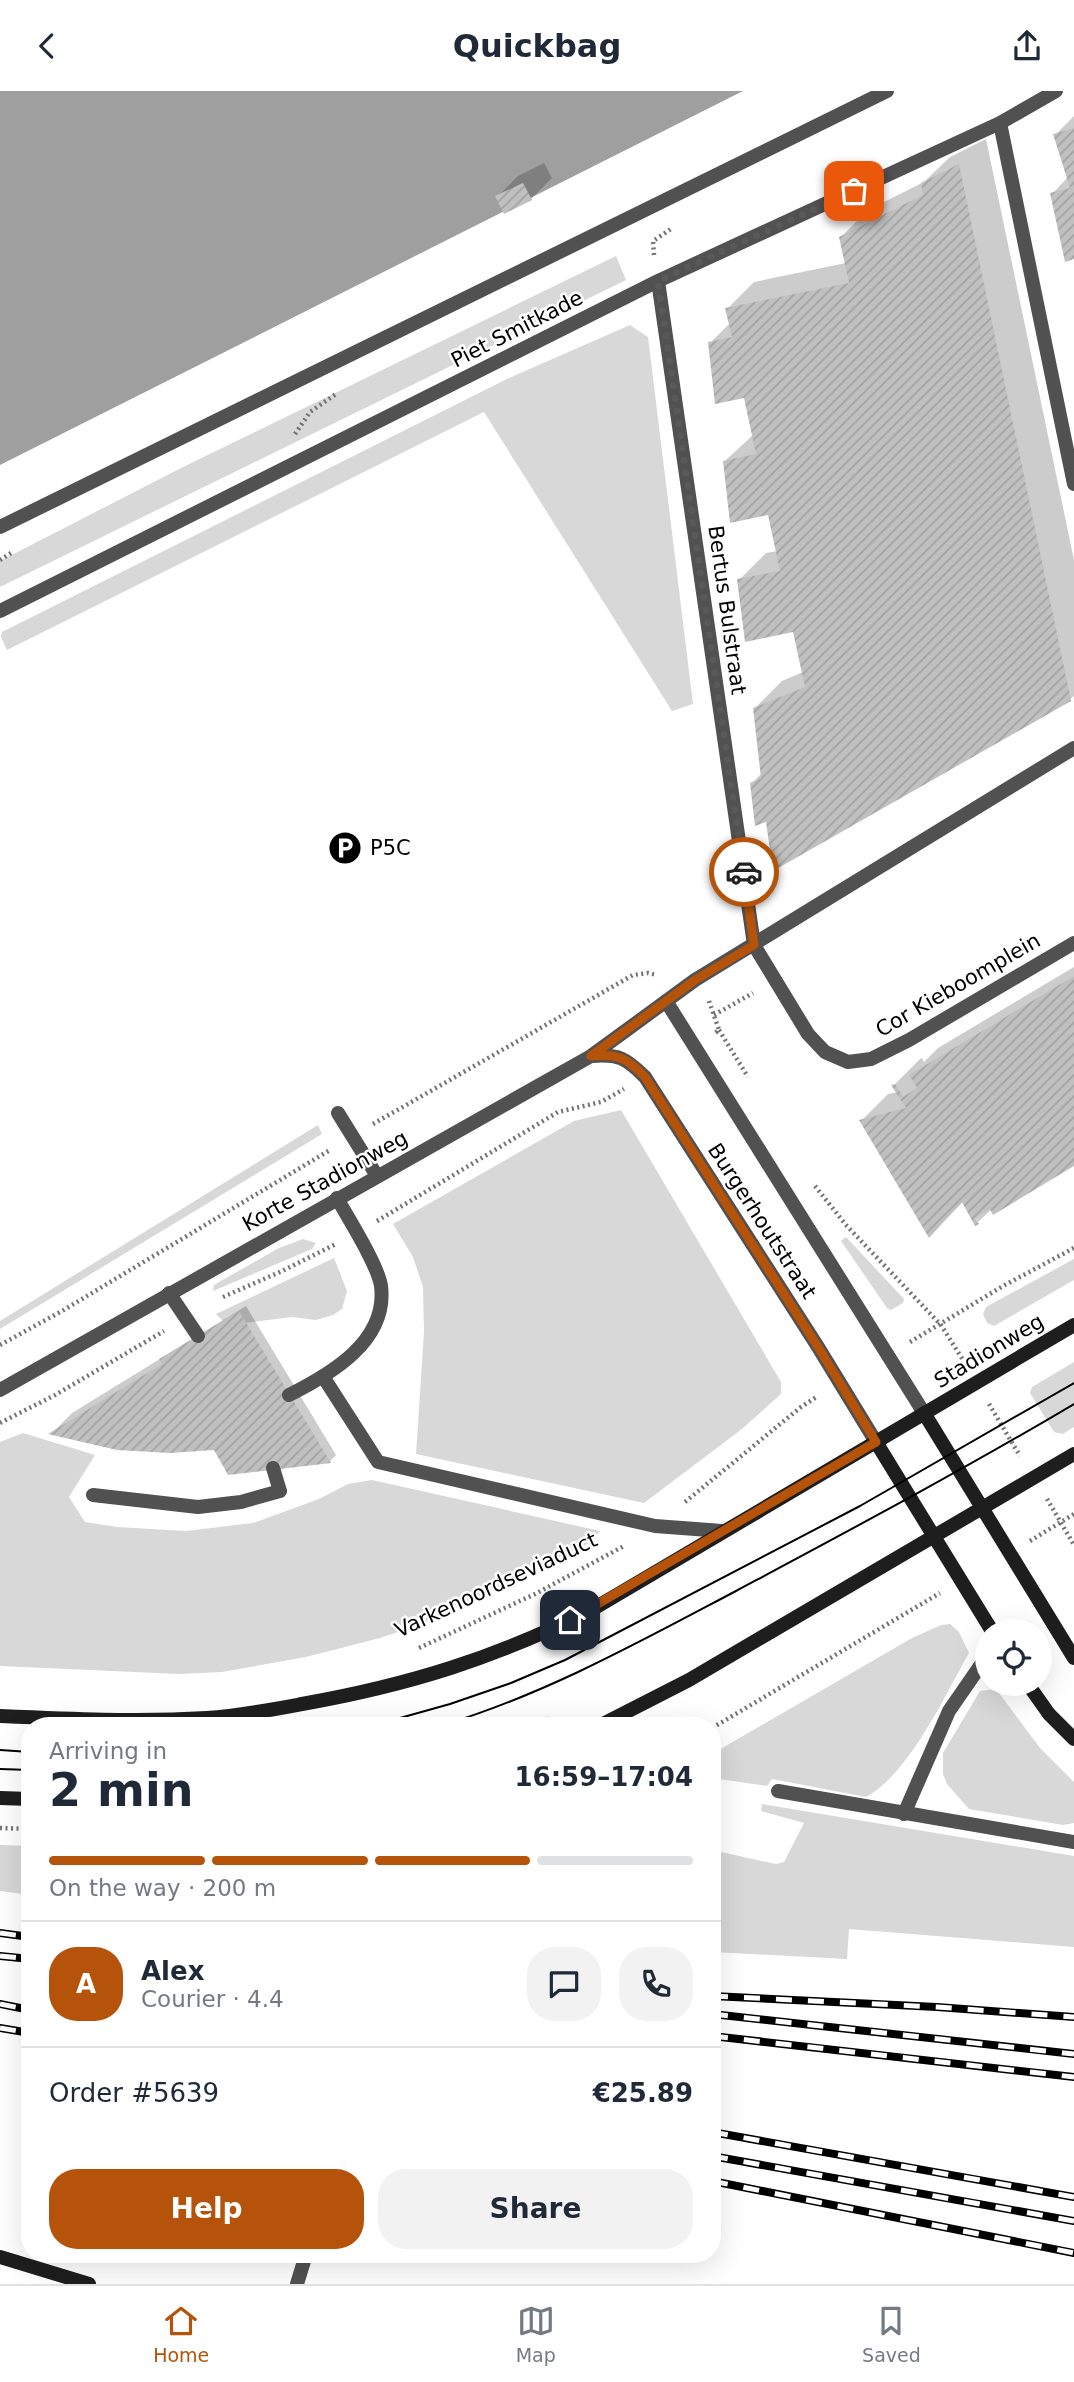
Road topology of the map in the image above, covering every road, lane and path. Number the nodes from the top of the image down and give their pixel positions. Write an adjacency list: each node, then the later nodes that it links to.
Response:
1 (887, 91): 8 (street)
2 (1056, 91): 3 (street, Piet Smitkade)
3 (1000, 123): 4 (street, Piet Smitkade); 7 (street)
4 (658, 281): 6 (street, Piet Smitkade); 12 (street, Bertus Bulstraat)
5 (343, 389): 6 (path)
6 (265, 478): 9 (street, Piet Smitkade)
7 (1074, 484)
8 (0, 527)
9 (0, 611)
10 (1074, 748): 12 (street)
11 (1074, 943): 13 (street, Cor Kieboomplein)
12 (754, 945): 13 (street, Cor Kieboomplein); 14 (street)
13 (776, 980): 15 (path)
14 (666, 1001): 17 (street, Korte Stadionweg); 28 (street, Burgerhoutstraat)
15 (714, 1015)
16 (719, 1030): 18 (path)
17 (591, 1056): 20 (street, Korte Stadionweg); 30 (street, Burgerhoutstraat)
18 (753, 1085)
19 (338, 1113): 20 (street)
20 (377, 1176): 22 (street, Korte Stadionweg)
21 (814, 1184): 25 (path)
22 (337, 1198): 24 (street, Korte Stadionweg); 29 (street)
23 (1074, 1248): 25 (path)
24 (169, 1293): 27 (street); 32 (street, Korte Stadionweg)
25 (941, 1325): 28 (path); 31 (path)
26 (1074, 1325): 31 (main road, Stadionweg)
27 (198, 1336)
28 (888, 1354): 34 (street, Burgerhoutstraat)
29 (324, 1378): 33 (street); 43 (street)
30 (840, 1382): 35 (street, Burgerhoutstraat); 43 (path, Varkenoordseviaduct)
31 (977, 1382): 34 (main road, Stadionweg); 38 (path)
32 (0, 1390)
33 (289, 1395)
34 (924, 1413): 35 (main road); 40 (main road)
35 (876, 1442): 44 (main road); 45 (main road)
36 (1074, 1454): 38 (main road)
37 (273, 1468): 39 (street)
38 (1033, 1478): 40 (main road); 42 (path)
39 (93, 1495)
40 (982, 1508): 45 (main road); 47 (main road)
41 (1074, 1514): 42 (path)
42 (1061, 1523): 46 (path); 47 (path)
43 (655, 1526): 44 (street); 50 (path, Varkenoordseviaduct)
44 (722, 1531): 56 (main road)
45 (935, 1535): 48 (main road); 57 (main road)
46 (1074, 1545)
47 (1010, 1552): 51 (main road)
48 (962, 1580): 49 (main road); 58 (path)
49 (985, 1619)
50 (411, 1651)
51 (1074, 1658)
52 (975, 1673): 63 (street)
53 (1036, 1696): 59 (main road)
54 (0, 1716): 55 (main road)
55 (21, 1717)
56 (220, 1717)
57 (617, 1717)
58 (721, 1723)
59 (1074, 1739)
60 (778, 1791): 63 (street)
61 (0, 1798): 62 (main road)
62 (21, 1799)
63 (904, 1814): 66 (street)
64 (0, 1828): 65 (path)
65 (21, 1829)
66 (1074, 1842)
67 (0, 2257): 69 (main road)
68 (303, 2263): 70 (street)
69 (89, 2284)
70 (297, 2284)

